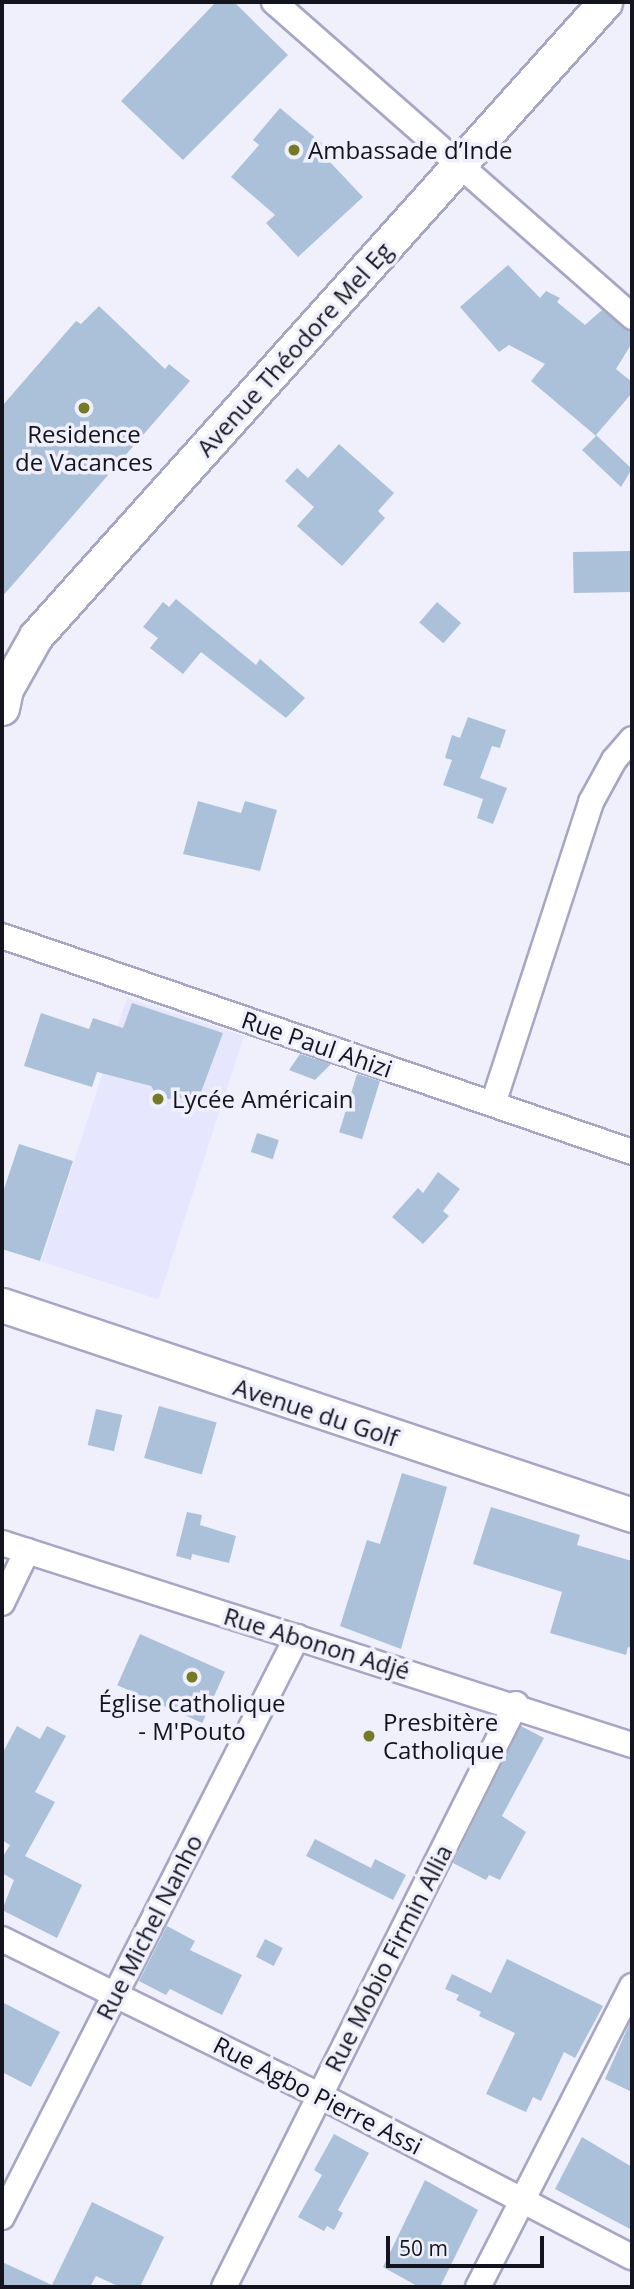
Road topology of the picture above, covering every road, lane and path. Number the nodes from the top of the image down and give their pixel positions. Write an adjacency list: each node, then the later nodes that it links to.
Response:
1 (274, 2): 3 (street)
2 (605, 2): 3 (main road, Avenue Théodore Mel Eg)
3 (458, 166): 4 (street); 5 (main road, Avenue Théodore Mel Eg)
4 (632, 317)
5 (3, 694)
6 (632, 739): 8 (street)
7 (2, 936): 8 (street, Rue Paul Ahizi)
8 (493, 1104): 9 (street, Rue Paul Ahizi)
9 (632, 1152)
10 (2, 1305): 11 (main road, Avenue du Golf)
11 (632, 1515)
12 (2, 1543): 13 (street, Rue Abonon Adjé)
13 (27, 1551): 14 (street); 15 (street, Rue Abonon Adjé)
14 (2, 1603)
15 (297, 1637): 16 (street, Rue Abonon Adjé); 20 (street, Rue Michel Nanho)
16 (516, 1704): 17 (street, Rue Abonon Adjé); 21 (street, Rue Mobio Firmin Allia)
17 (632, 1745)
18 (2, 1938): 20 (street, Rue Agbo Pierre Assi)
19 (632, 1986): 22 (street)
20 (114, 1994): 21 (street, Rue Agbo Pierre Assi); 23 (street, Rue Michel Nanho)
21 (319, 2095): 22 (street, Rue Agbo Pierre Assi); 25 (street, Rue Mobio Firmin Allia)
22 (523, 2199): 24 (street, Rue Agbo Pierre Assi); 26 (street)
23 (3, 2213)
24 (632, 2257)
25 (224, 2287)
26 (478, 2287)

